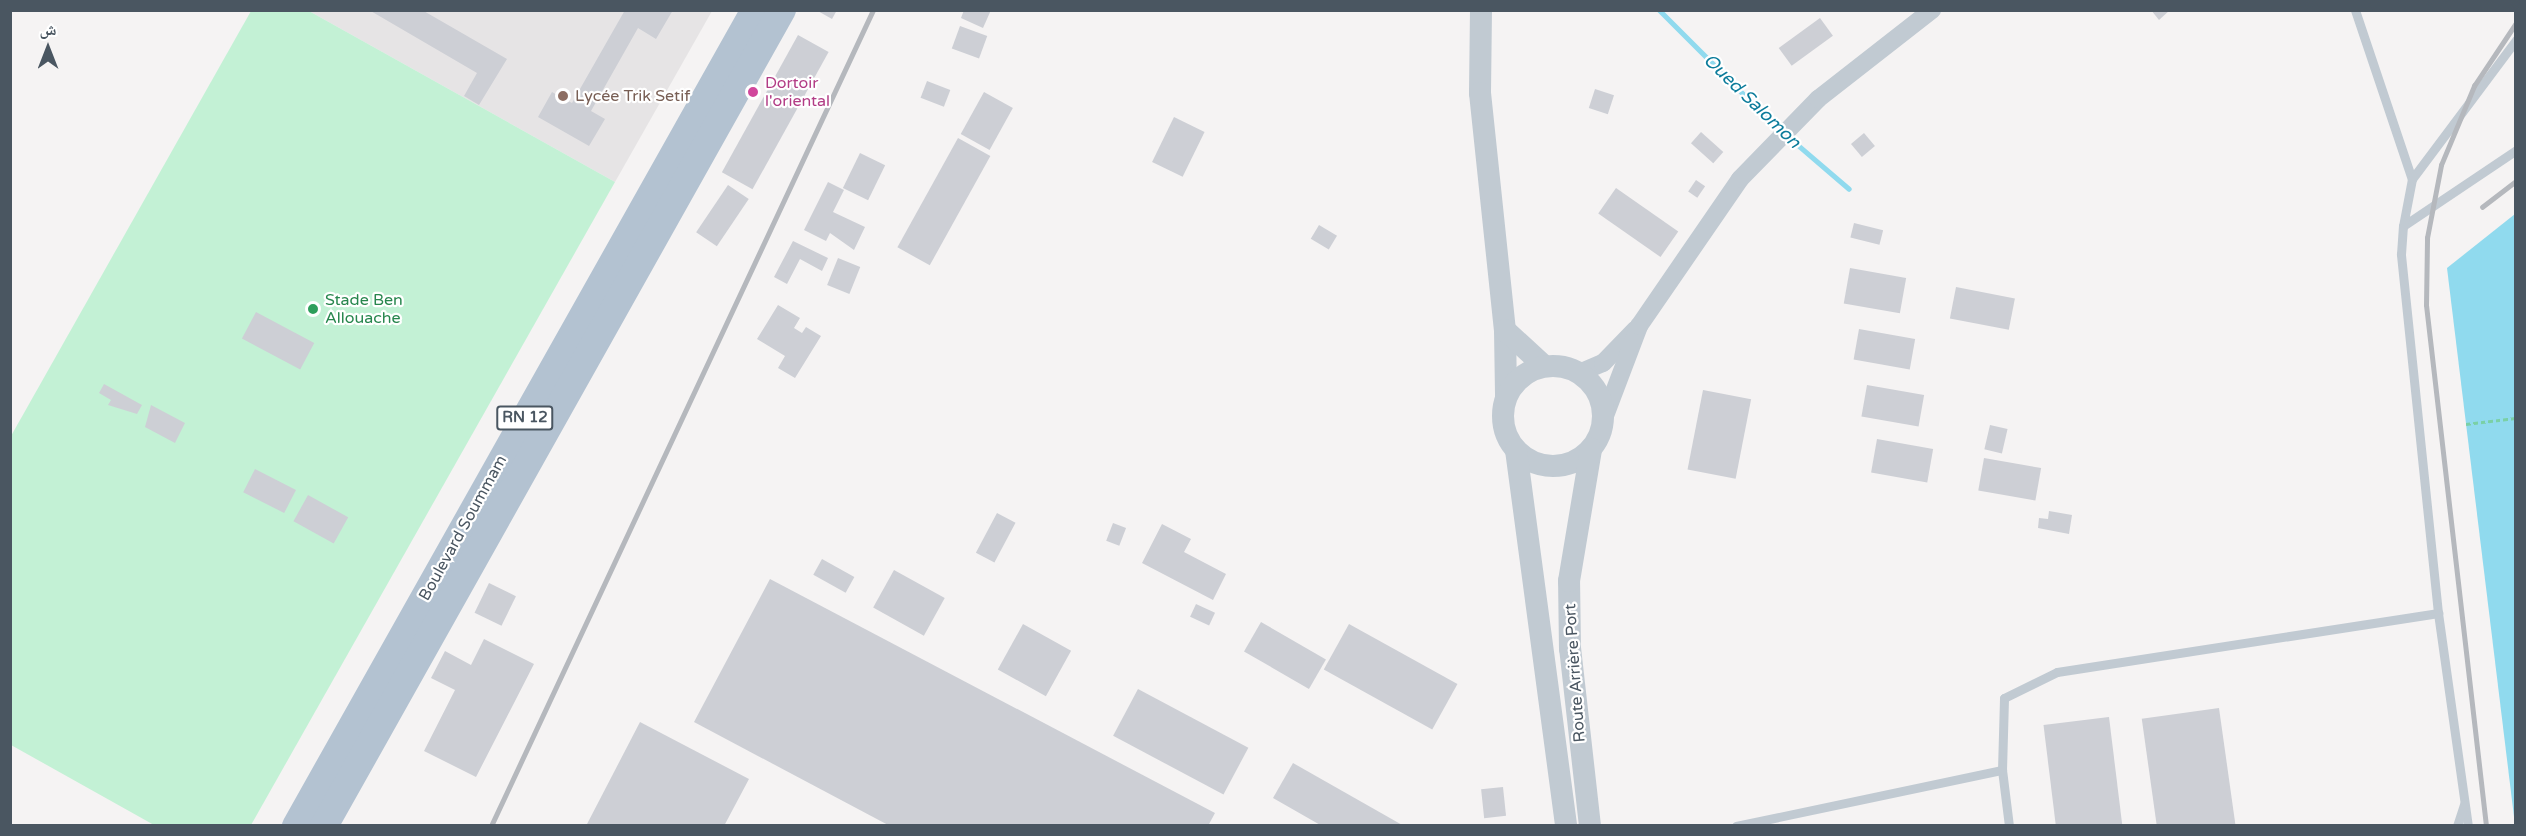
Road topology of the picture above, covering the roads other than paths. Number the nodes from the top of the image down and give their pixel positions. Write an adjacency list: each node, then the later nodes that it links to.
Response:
1 (755, 10): 21 (main road, Boulevard Soummam / RN 12)
2 (783, 10): 22 (main road, Boulevard Soummam / RN 12)
3 (1482, 10): 11 (street)
4 (1932, 10): 10 (street)
5 (2355, 10): 8 (lane)
6 (2516, 40): 8 (lane)
7 (2516, 150): 9 (lane)
8 (2412, 179): 9 (lane)
9 (2403, 226): 18 (lane)
10 (1639, 326): 13 (street); 15 (street)
11 (1504, 330): 12 (street); 14 (street)
12 (1544, 366): 13 (street); 14 (street)
13 (1579, 373): 15 (street)
14 (1506, 397): 17 (street)
15 (1603, 421): 16 (street)
16 (1591, 449): 17 (street); 24 (street, Route Arrière Port)
17 (1516, 450): 23 (street, Route Arrière Port)
18 (2438, 613): 19 (lane); 20 (lane)
19 (2002, 770): 25 (lane); 26 (lane)
20 (2464, 802): 27 (lane); 28 (lane)
21 (296, 825)
22 (324, 825)
23 (1566, 825)
24 (1590, 825)
25 (1736, 825)
26 (2009, 825)
27 (2457, 825)
28 (2468, 825)

